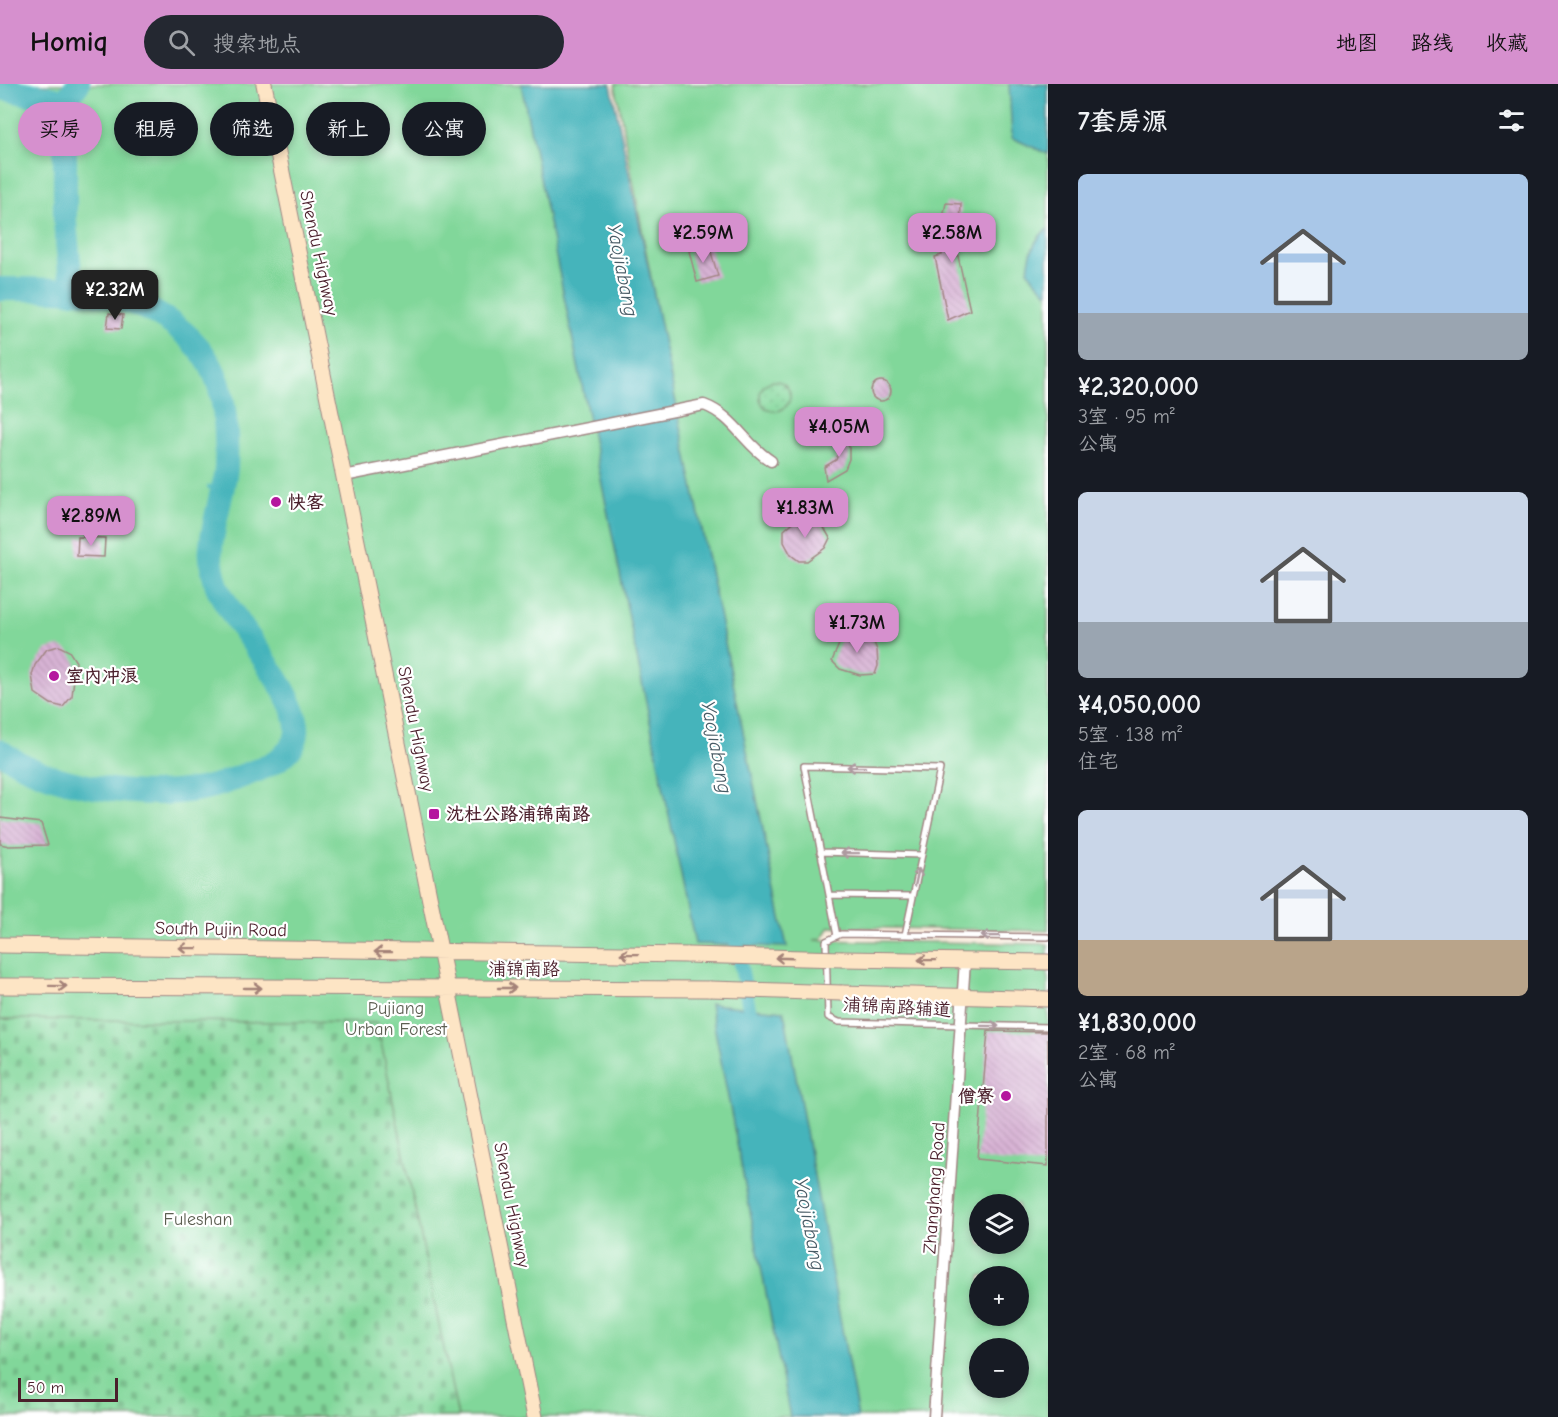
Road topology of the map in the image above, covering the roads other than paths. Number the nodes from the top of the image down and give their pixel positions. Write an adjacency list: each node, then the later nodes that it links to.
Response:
1 (264, 84): 3 (main road, Shendu Highway)
2 (771, 461): 3 (street)
3 (344, 476): 12 (main road, Shendu Highway)
4 (820, 852): 5 (lane, one-way to 4); 5 (lane, one-way to 4); 6 (lane)
5 (922, 855): 7 (lane, one-way to 5)
6 (829, 895): 7 (lane); 9 (lane)
7 (913, 896): 8 (lane)
8 (905, 934): 9 (lane); 10 (lane, one-way to 8)
9 (837, 936): 19 (lane, 浦锦南路辅道)
10 (1048, 937)
11 (0, 945): 12 (main road, South Pujin Road, one-way to 11)
12 (441, 953): 13 (main road, South Pujin Road, one-way to 12, bridge); 16 (main road, Shendu Highway)
13 (965, 961): 14 (main road, South Pujin Road); 17 (street, Zhanghang Road)
14 (1048, 962)
15 (0, 986): 16 (main road, 浦锦南路, one-way to 16)
16 (448, 988): 17 (main road, 浦锦南路, one-way to 17, bridge); 21 (main road, Shendu Highway)
17 (962, 997): 18 (main road, 浦锦南路); 19 (street, Zhanghang Road)
18 (1048, 999)
19 (960, 1026): 20 (lane, 浦锦南路辅道, one-way to 20); 22 (street, Zhanghang Road)
20 (1048, 1027)
21 (535, 1417)
22 (934, 1417)

